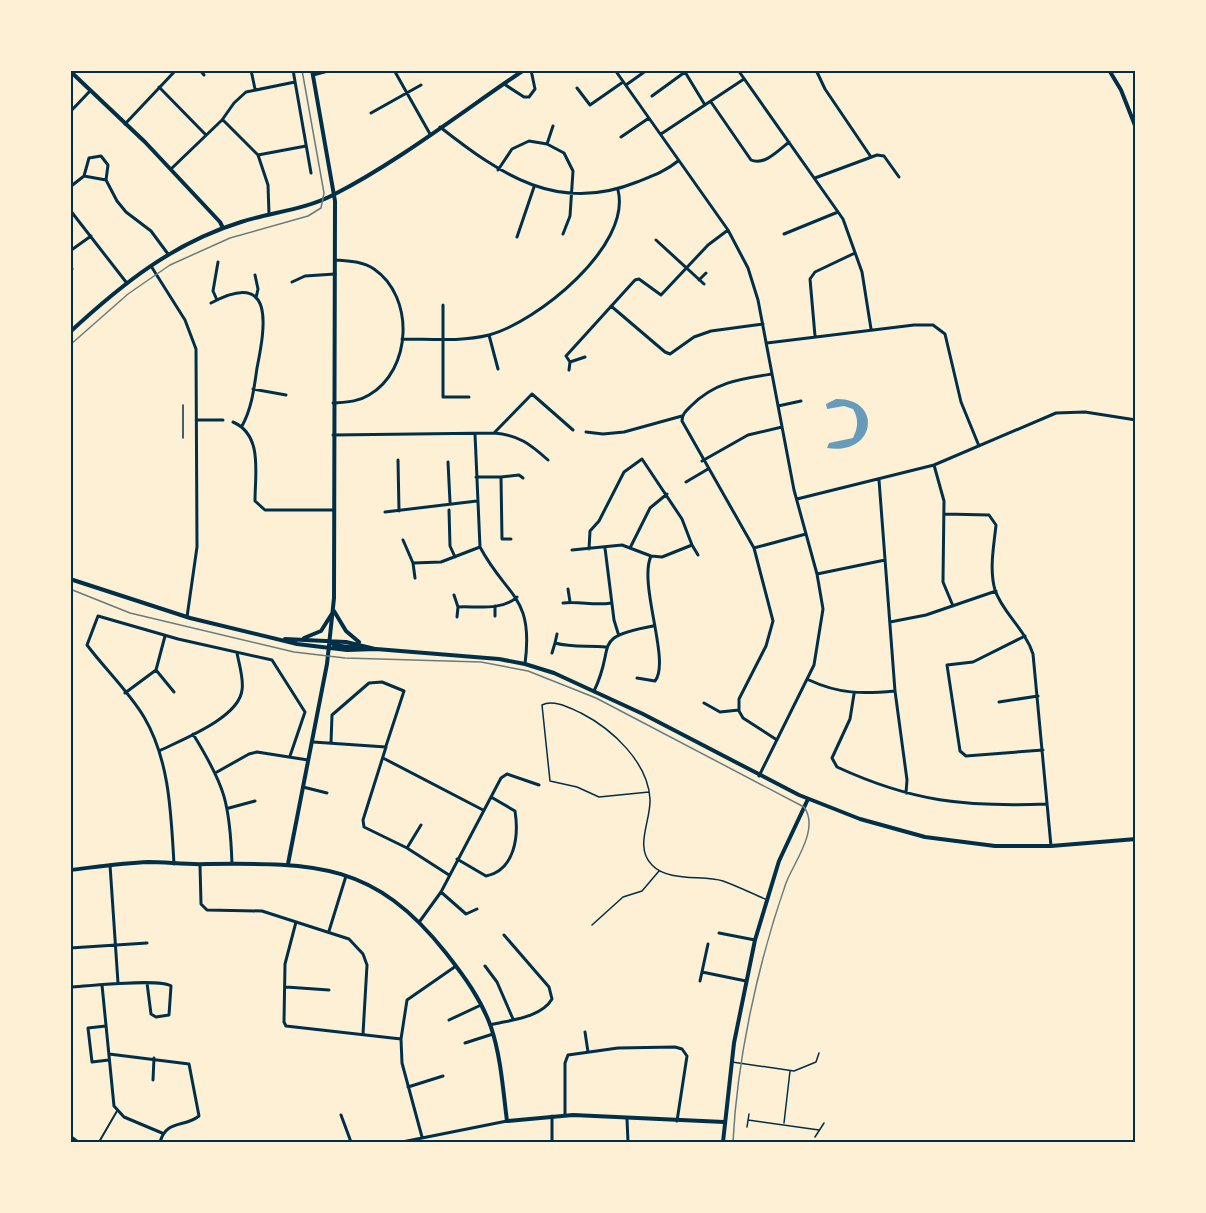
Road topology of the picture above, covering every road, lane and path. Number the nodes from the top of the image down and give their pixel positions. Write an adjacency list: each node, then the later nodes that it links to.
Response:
1 (176, 70): 22 (street)
2 (200, 70): 16 (street)
3 (251, 70): 24 (street)
4 (293, 70): 18 (street)
5 (332, 70): 15 (street)
6 (394, 70): 26 (street)
7 (524, 70): 20 (street)
8 (531, 70): 20 (street)
9 (615, 70): 19 (street)
10 (647, 70): 19 (street)
11 (738, 70): 17 (street)
12 (816, 70): 47 (street)
13 (1109, 70): 32 (street)
14 (70, 71): 25 (street)
15 (313, 73): 60 (street)
16 (204, 75)
17 (744, 79): 28 (street); 43 (street)
18 (295, 82): 24 (street); 45 (street)
19 (625, 83): 23 (street); 33 (street)
20 (504, 84): 37 (street)
21 (421, 85): 26 (street)
22 (159, 87): 35 (street); 41 (street)
23 (577, 88)
24 (255, 89): 34 (street)
25 (90, 91): 30 (street); 35 (street)
26 (404, 93): 31 (street); 39 (street)
27 (652, 96): 29 (street)
28 (711, 102): 29 (street); 43 (street)
29 (705, 105): 40 (street)
30 (70, 112)
31 (371, 114)
32 (1133, 115): 38 (street)
33 (649, 118): 40 (street); 42 (street)
34 (222, 120): 41 (street); 46 (street)
35 (125, 124): 49 (street)
36 (554, 126): 44 (street)
37 (440, 127): 39 (street); 50 (street)
38 (1136, 128)
39 (430, 134): 60 (street)
40 (661, 134): 48 (street)
41 (206, 135): 49 (street)
42 (621, 137)
43 (790, 142): 54 (street)
44 (547, 144): 50 (street); 59 (street)
45 (306, 146): 46 (street); 51 (street)
46 (258, 155): 63 (street)
47 (871, 157): 53 (street); 54 (street)
48 (678, 161): 58 (street); 65 (street)
49 (171, 169): 64 (street)
50 (498, 170): 57 (street)
51 (311, 174)
52 (84, 176): 55 (street); 55 (street); 56 (street)
53 (899, 177)
54 (815, 178): 62 (street)
55 (106, 180): 73 (street)
56 (70, 187)
57 (534, 187): 59 (street); 69 (street)
58 (618, 190): 59 (street); 93 (street)
59 (571, 194): 66 (street)
60 (334, 195): 63 (street); 74 (street)
61 (70, 210): 68 (street)
62 (838, 212): 67 (street); 72 (street)
63 (270, 216): 64 (street)
64 (223, 228): 73 (street)
65 (728, 230): 77 (street); 90 (street)
66 (563, 234)
67 (784, 234)
68 (91, 236): 71 (street); 82 (street)
69 (517, 237)
70 (656, 240): 77 (street)
71 (70, 251)
72 (855, 252): 91 (street); 94 (street)
73 (168, 254): 76 (street)
74 (334, 260): 80 (street); 95 (street)
75 (218, 262): 86 (street)
76 (150, 265): 82 (street); 111 (street)
77 (687, 269): 81 (street); 89 (street)
78 (706, 273): 81 (street)
79 (255, 274): 85 (street)
80 (335, 274): 83 (street); 107 (street)
81 (699, 280): 84 (street)
82 (126, 282): 92 (street)
83 (292, 282)
84 (704, 284)
85 (256, 298): 86 (street); 103 (street)
86 (217, 300): 87 (street)
87 (211, 303)
88 (443, 305): 96 (street)
89 (611, 306): 90 (street); 99 (street)
90 (763, 324): 97 (street)
91 (871, 329): 94 (street); 123 (street)
92 (70, 332)
93 (489, 335): 96 (street); 100 (street)
94 (815, 336): 97 (street)
95 (402, 339): 96 (street); 107 (street)
96 (443, 339): 105 (street)
97 (767, 343): 102 (street)
98 (585, 357): 99 (street)
99 (570, 362): 101 (street)
100 (498, 369)
101 (569, 370)
102 (772, 374): 109 (street); 110 (street)
103 (253, 389): 104 (street); 115 (street)
104 (286, 395)
105 (469, 398)
106 (801, 401): 109 (street)
107 (333, 403): 121 (street)
108 (183, 405): 122 (lane)
109 (778, 406): 116 (street)
110 (682, 416): 118 (street); 126 (street)
111 (196, 420): 112 (street); 174 (street)
112 (223, 420)
113 (1136, 420): 123 (street)
114 (232, 422): 115 (street)
115 (242, 426): 139 (street)
116 (782, 427): 126 (street); 136 (street)
117 (573, 430): 119 (street)
118 (586, 432)
119 (494, 433): 120 (street); 125 (street)
120 (475, 434): 121 (street); 130 (street)
121 (333, 435): 139 (street)
122 (183, 438)
123 (979, 446): 128 (street)
124 (398, 460): 141 (street)
125 (548, 460)
126 (702, 461): 129 (street)
127 (448, 462): 138 (street)
128 (934, 465): 133 (street); 143 (street)
129 (708, 469): 134 (street); 151 (street)
130 (476, 477): 131 (street); 137 (street)
131 (501, 477): 132 (street); 145 (street)
132 (523, 478)
133 (879, 480): 136 (street); 157 (street)
134 (686, 482)
135 (667, 494): 147 (street); 148 (street); 152 (street)
136 (796, 499): 144 (street)
137 (477, 501): 138 (street); 149 (street)
138 (450, 502): 141 (street)
139 (334, 510): 172 (street)
140 (449, 510): 155 (street)
141 (399, 511): 142 (street)
142 (385, 512)
143 (945, 514): 163 (street); 170 (street)
144 (806, 534): 151 (street); 159 (street)
145 (511, 539)
146 (403, 540): 158 (street)
147 (693, 544): 154 (street); 156 (street)
148 (631, 546): 150 (street); 156 (street)
149 (480, 548): 155 (street); 165 (street)
150 (604, 548): 152 (street); 168 (street)
151 (754, 548): 203 (street)
152 (589, 549): 153 (street)
153 (572, 550)
154 (698, 555)
155 (455, 556): 158 (street)
156 (651, 556): 177 (street)
157 (886, 560): 159 (street); 176 (street)
158 (413, 563): 160 (street)
159 (817, 574): 194 (street)
160 (415, 578)
161 (70, 579): 174 (street)
162 (568, 589): 166 (street)
163 (996, 591): 170 (street); 181 (street)
164 (454, 595): 171 (street)
165 (517, 597): 169 (street); 191 (street)
166 (570, 602): 167 (street); 168 (street)
167 (563, 603)
168 (611, 603): 178 (street)
169 (495, 606): 171 (street); 173 (street)
170 (953, 606): 176 (street)
171 (458, 607): 175 (street)
172 (334, 610): 182 (street); 184 (street); 187 (street)
173 (495, 616)
174 (187, 617): 183 (street)
175 (457, 617)
176 (890, 622): 196 (street)
177 (653, 626): 178 (street); 193 (street)
178 (618, 633): 186 (street)
179 (557, 634): 185 (street)
180 (165, 636): 189 (street); 192 (street); 198 (street)
181 (1025, 636): 200 (street); 209 (street)
182 (298, 638): 183 (street); 184 (street)
183 (281, 639): 188 (street)
184 (330, 641): 187 (street); 188 (street)
185 (555, 643): 186 (street); 190 (street)
186 (606, 647): 195 (street)
187 (369, 648): 188 (street); 191 (street)
188 (329, 649): 206 (street)
189 (237, 653): 204 (street); 211 (street)
190 (552, 653)
191 (525, 664): 195 (street)
192 (156, 670): 197 (street); 198 (street)
193 (637, 678)
194 (808, 680): 199 (street); 205 (street)
195 (594, 691): 215 (street)
196 (895, 691): 199 (street); 220 (street)
197 (174, 692)
198 (125, 693): 210 (street)
199 (854, 694): 220 (street)
200 (1038, 696): 201 (street); 209 (street)
201 (999, 702)
202 (704, 703): 203 (street)
203 (739, 710): 205 (street)
204 (193, 734): 210 (street); 214 (street)
205 (777, 740): 215 (street)
206 (313, 742): 207 (street); 213 (street)
207 (331, 742): 208 (street); 208 (street)
208 (386, 747): 212 (street)
209 (1043, 750): 224 (street)
210 (159, 751): 232 (street)
211 (290, 756): 213 (street); 214 (street)
212 (383, 758): 226 (street); 230 (street)
213 (308, 760): 217 (street)
214 (216, 772): 225 (street)
215 (759, 776): 222 (street)
216 (539, 785): 221 (street)
217 (303, 787): 219 (street); 236 (street)
218 (649, 792): 218 (lane); 238 (lane)
219 (327, 793)
220 (906, 793): 224 (street)
221 (491, 797): 226 (street); 231 (street)
222 (808, 799): 229 (street); 242 (street)
223 (255, 801): 225 (street)
224 (1048, 804): 229 (street)
225 (229, 808): 234 (street)
226 (483, 810): 231 (street)
227 (421, 825): 230 (street)
228 (1136, 839): 229 (street)
229 (1051, 846)
230 (407, 848): 240 (street)
231 (457, 859): 240 (street)
232 (174, 864): 233 (street); 235 (street)
233 (200, 864): 234 (street); 245 (street)
234 (232, 864): 236 (street)
235 (110, 865): 237 (street); 252 (street)
236 (287, 865): 239 (street)
237 (70, 870)
238 (659, 870): 242 (lane); 246 (lane)
239 (347, 875): 244 (street); 247 (street)
240 (449, 875): 241 (street)
241 (441, 892): 243 (street); 244 (street)
242 (766, 899): 250 (street)
243 (477, 909)
244 (420, 921): 255 (street)
245 (296, 922): 247 (street); 264 (street)
246 (592, 926)
247 (329, 932): 272 (street)
248 (719, 933): 250 (street)
249 (504, 935): 267 (street)
250 (755, 940): 259 (street)
251 (147, 943): 252 (street)
252 (114, 944): 254 (street); 261 (street)
253 (708, 944): 257 (street)
254 (70, 948)
255 (456, 966): 266 (street); 274 (street)
256 (485, 966): 267 (street)
257 (702, 972): 258 (street); 259 (street)
258 (700, 981)
259 (746, 981): 281 (street)
260 (147, 983): 260 (street); 261 (street)
261 (118, 984): 262 (street)
262 (102, 985): 263 (street); 270 (street)
263 (70, 987)
264 (286, 987): 265 (street); 272 (street)
265 (330, 990)
266 (481, 1005): 268 (street); 269 (street)
267 (513, 1019): 269 (street)
268 (449, 1020)
269 (490, 1025): 273 (street)
270 (106, 1026): 278 (street); 280 (street)
271 (585, 1032): 276 (street)
272 (363, 1034): 274 (street)
273 (493, 1034): 275 (street); 293 (street)
274 (401, 1039): 285 (street)
275 (465, 1043)
276 (588, 1052): 289 (street); 294 (street)
277 (819, 1053): 282 (lane)
278 (109, 1054): 279 (street); 280 (street)
279 (154, 1058): 284 (street); 300 (street)
280 (109, 1060): 286 (street)
281 (731, 1062): 282 (lane); 295 (street)
282 (790, 1071): 297 (lane)
283 (443, 1076): 285 (street)
284 (153, 1080)
285 (408, 1087): 302 (street)
286 (117, 1112): 300 (street); 305 (street)
287 (749, 1114): 292 (lane)
288 (341, 1115): 307 (street)
289 (565, 1115): 290 (street); 291 (street)
290 (552, 1116): 293 (street); 309 (street)
291 (627, 1119): 294 (street); 310 (street)
292 (748, 1120): 297 (lane); 298 (lane)
293 (507, 1121): 302 (street)
294 (677, 1121): 295 (street)
295 (724, 1122): 311 (street)
296 (824, 1123): 299 (lane)
297 (784, 1124): 299 (lane)
298 (747, 1127)
299 (819, 1130): 303 (lane)
300 (163, 1133): 306 (street)
301 (70, 1136): 304 (street)
302 (422, 1137): 308 (street)
303 (815, 1137)
304 (78, 1143)
305 (99, 1143)
306 (160, 1143)
307 (351, 1143)
308 (402, 1143)
309 (552, 1143)
310 (628, 1143)
311 (723, 1143)

